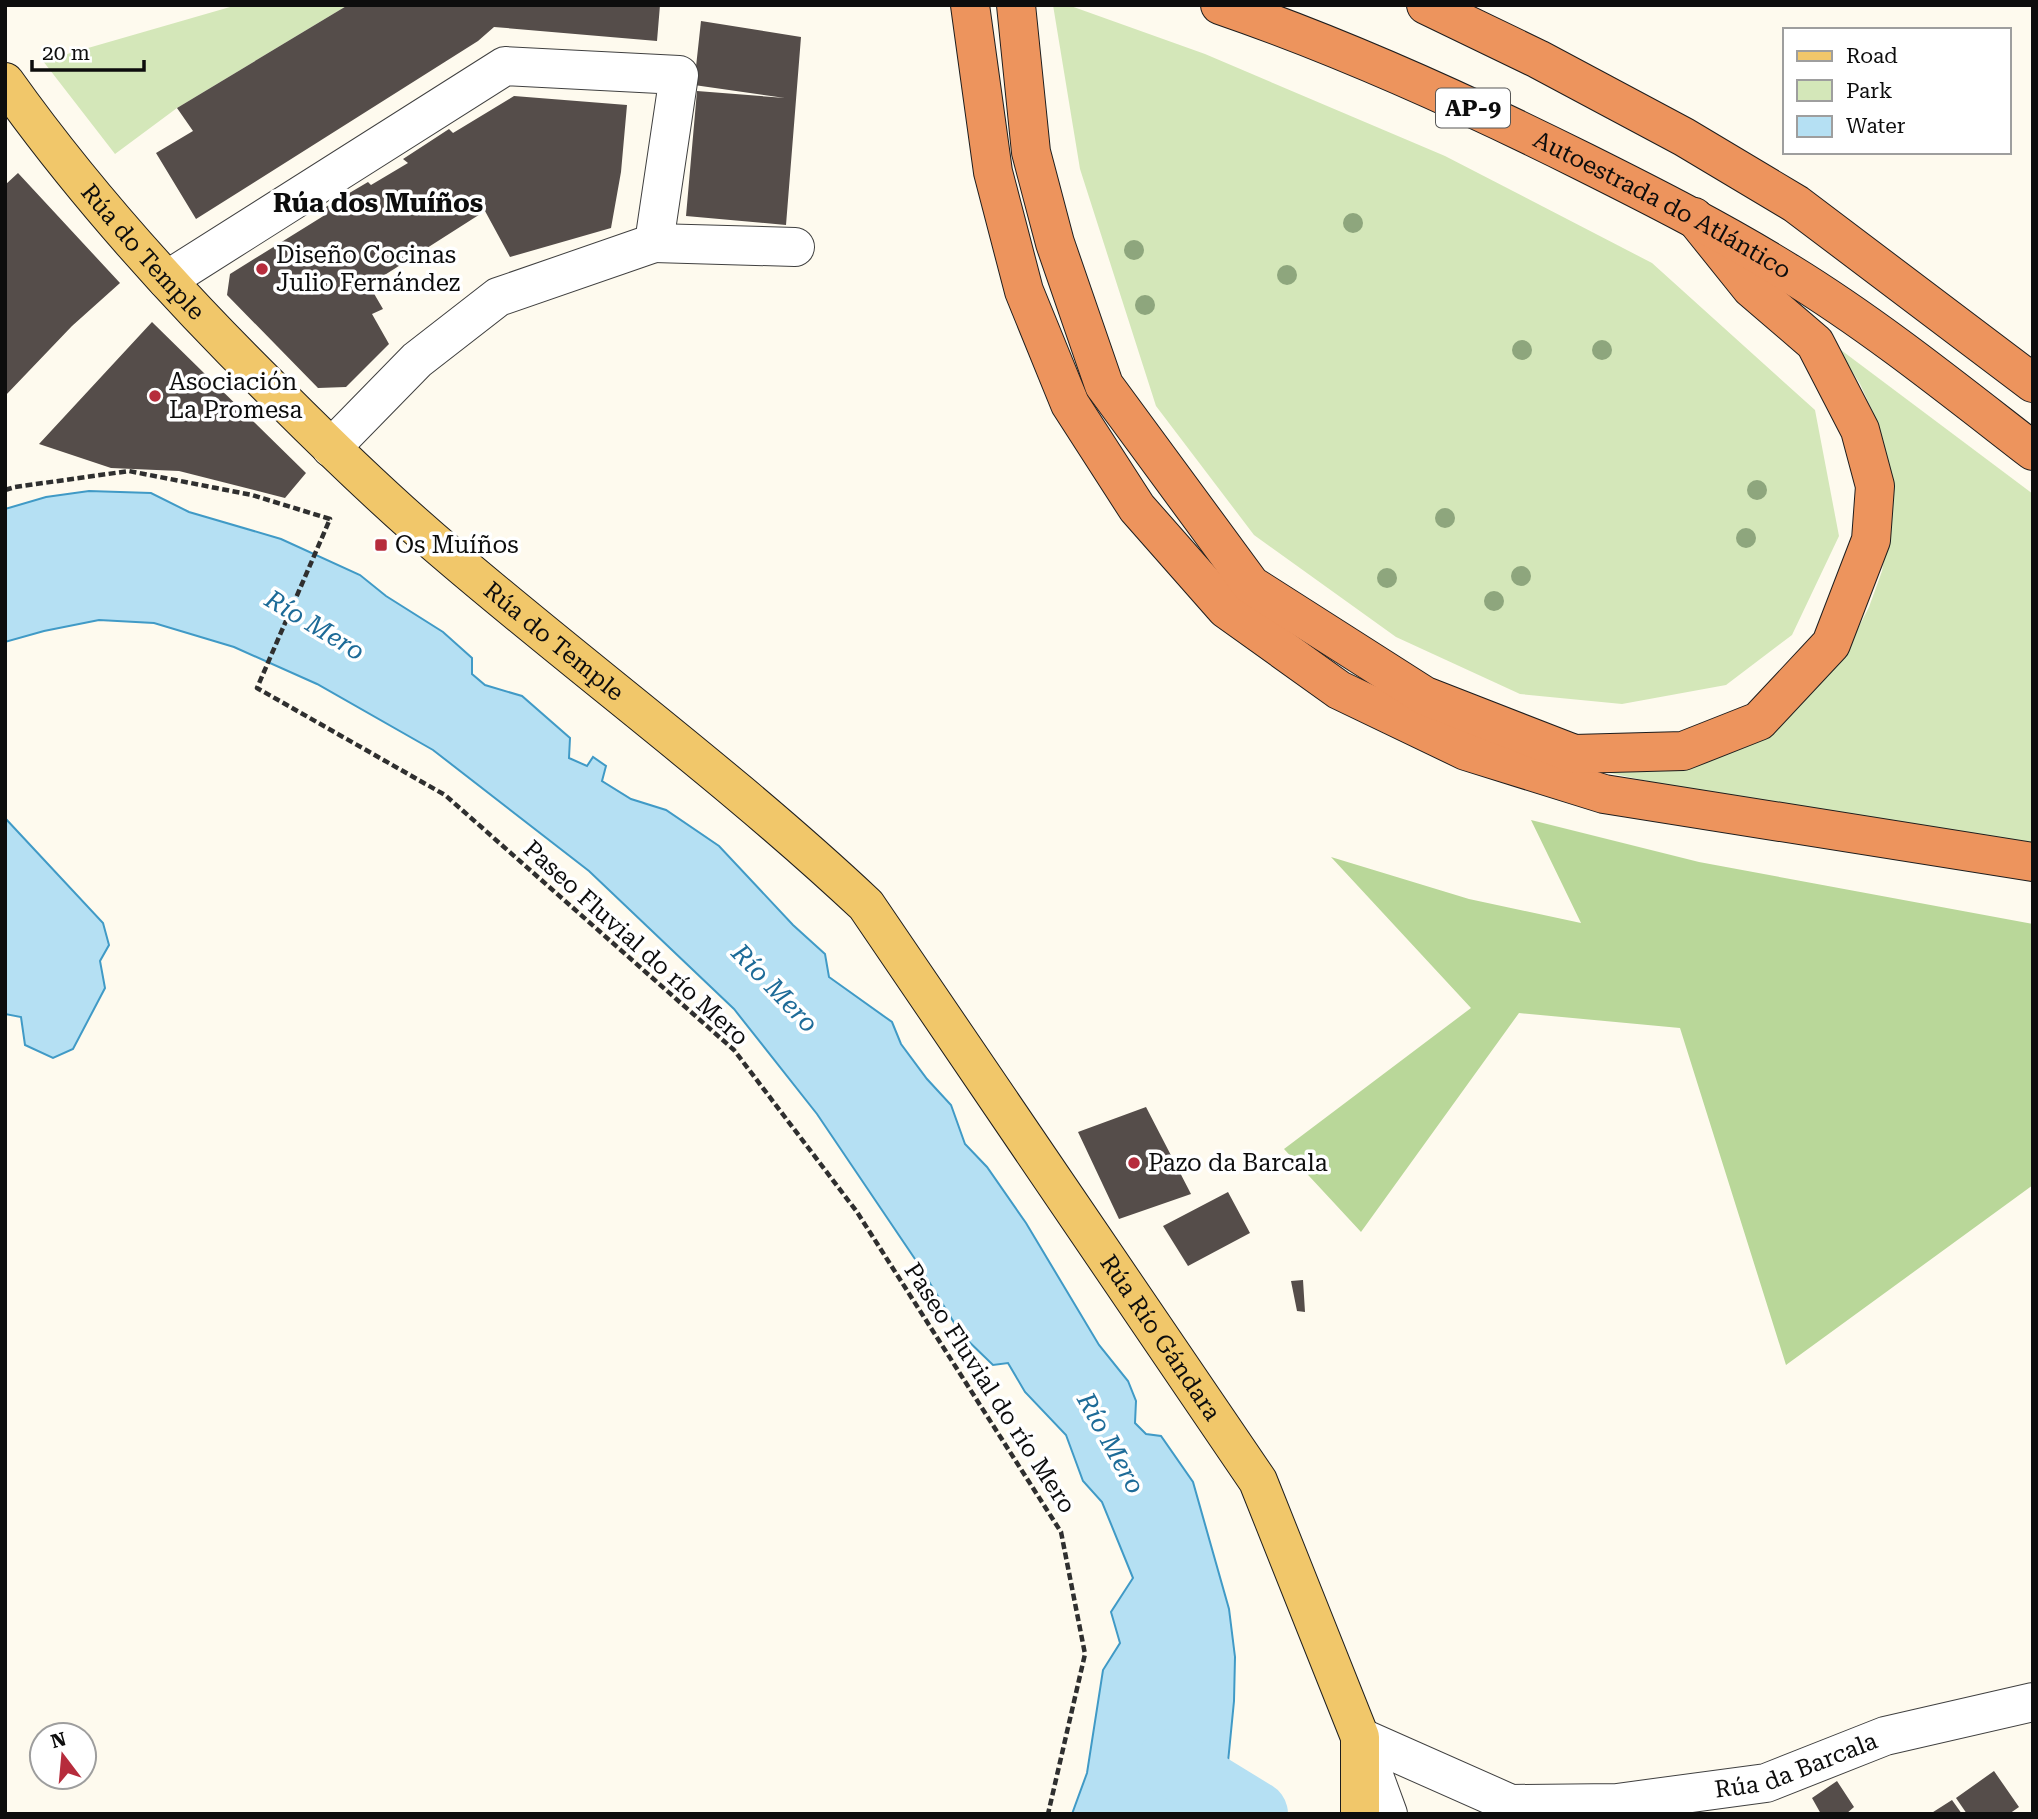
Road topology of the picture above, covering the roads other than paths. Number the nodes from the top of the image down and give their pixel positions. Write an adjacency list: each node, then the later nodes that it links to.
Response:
1 (970, 5): 15 (highway)
2 (1016, 5): 8 (highway)
3 (1220, 5): 8 (highway, Autoestrada do Atlántico / AP-9)
4 (1426, 5): 6 (highway)
5 (1461, 5): 6 (highway)
6 (1538, 59): 12 (highway)
7 (12, 107): 11 (main road, Rúa do Temple)
8 (1694, 217): 14 (highway, Autoestrada do Atlántico / AP-9)
9 (654, 243): 10 (street); 11 (street); 13 (street)
10 (795, 247)
11 (167, 280): 13 (main road, Rúa do Temple)
12 (2033, 383)
13 (331, 448): 16 (main road, Rúa do Temple)
14 (2033, 451)
15 (2033, 862)
16 (866, 905): 18 (main road, Rúa Río Gándara)
17 (2033, 1702): 18 (street, Rúa da Barcala)
18 (1360, 1737): 19 (main road, Rúa Río Gándara); 20 (street)
19 (1360, 1814)
20 (1388, 1814)

